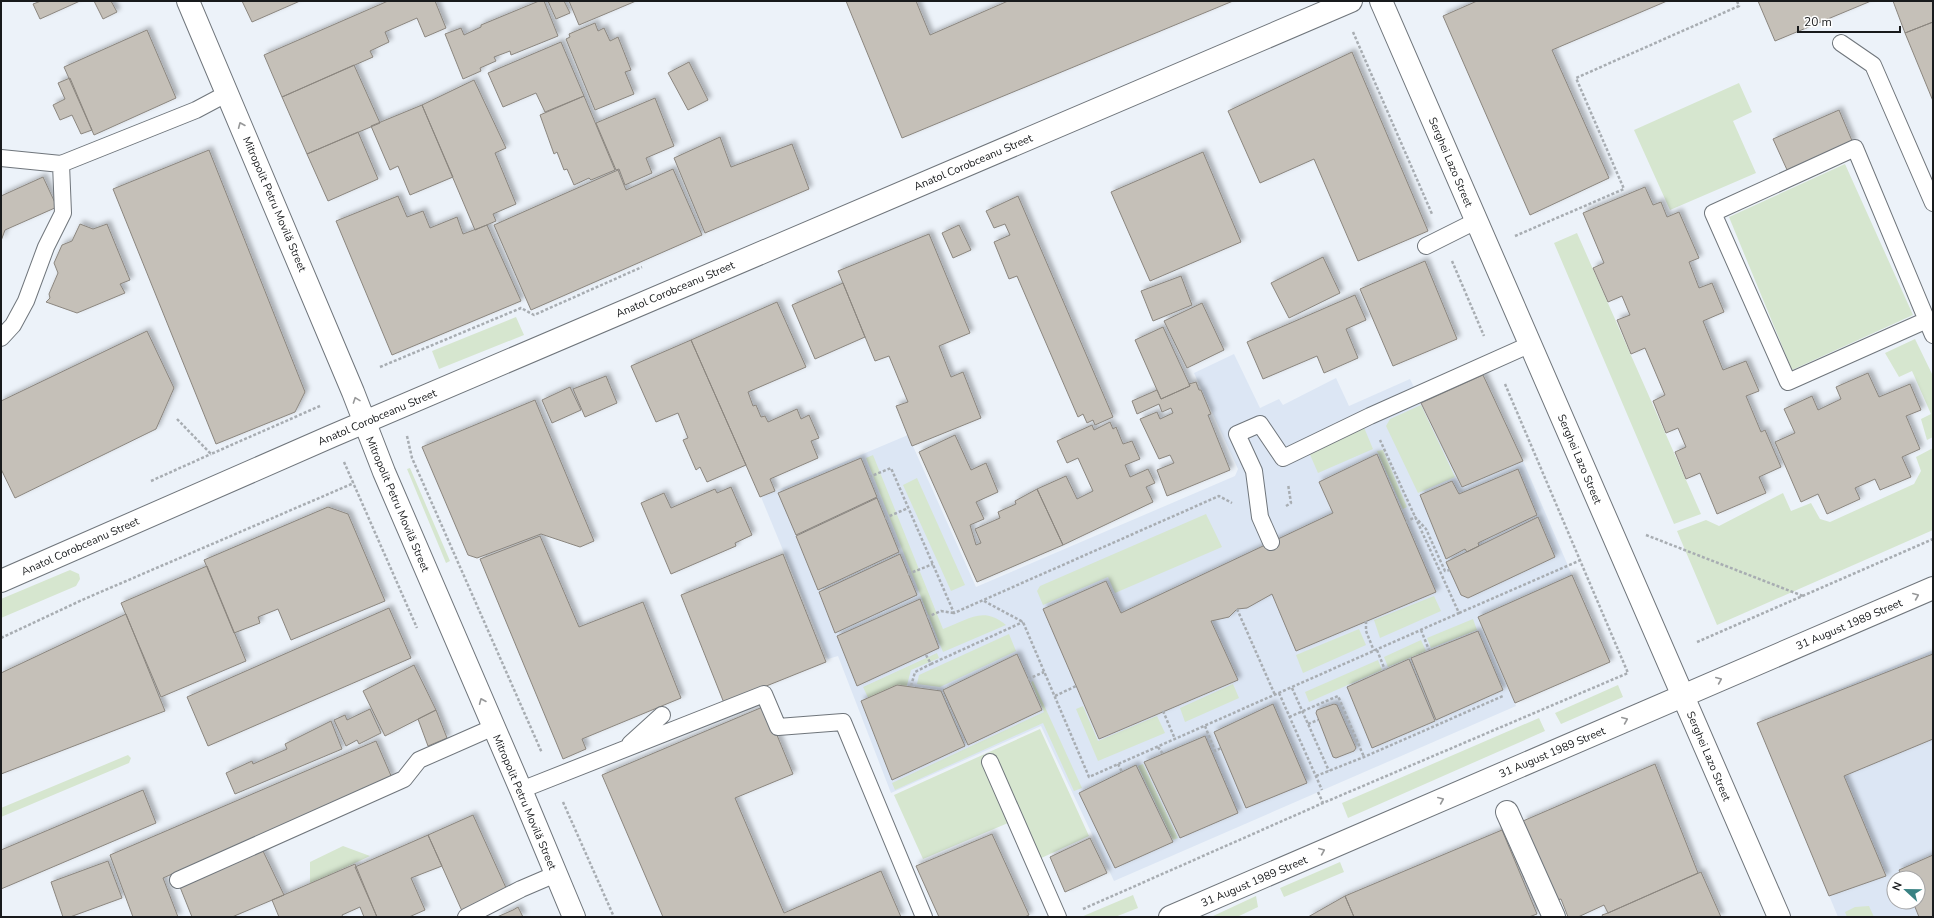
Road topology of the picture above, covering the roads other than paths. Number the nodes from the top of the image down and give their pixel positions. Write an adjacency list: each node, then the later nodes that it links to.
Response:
1 (188, 1): 5 (street, Mitropolit Petru Movilă Street)
2 (1350, 1): 15 (street, Anatol Corobceanu Street)
3 (1381, 1): 9 (street, Serghei Lazo Street)
4 (1841, 43): 8 (lane)
5 (228, 93): 7 (lane); 15 (street, Mitropolit Petru Movilă Street, one-way to 5)
6 (1, 158): 7 (lane)
7 (61, 164): 13 (lane)
8 (1933, 203)
9 (1476, 221): 10 (lane); 14 (street, Serghei Lazo Street)
10 (1426, 246)
11 (1927, 320): 11 (lane); 12 (lane)
12 (1933, 335)
13 (1, 338)
14 (1531, 344): 16 (lane); 19 (street, Serghei Lazo Street)
15 (364, 423): 17 (street, Anatol Corobceanu Street); 21 (street, Mitropolit Petru Movilă Street, one-way to 15)
16 (1271, 542)
17 (1, 581)
18 (1933, 588): 19 (street, 31 August 1989 Street, one-way to 18)
19 (1684, 695): 32 (street, 31 August 1989 Street, one-way to 19); 34 (street, Serghei Lazo Street)
20 (662, 715): 22 (lane)
21 (494, 727): 24 (street, Mitropolit Petru Movilă Street); 27 (lane)
22 (623, 750): 24 (lane); 30 (lane)
23 (990, 762): 31 (lane)
24 (521, 790): 26 (street, Mitropolit Petru Movilă Street)
25 (1507, 812): 33 (street)
26 (556, 874): 28 (lane); 29 (street, Mitropolit Petru Movilă Street)
27 (178, 880)
28 (466, 917)
29 (574, 917)
30 (924, 917)
31 (1058, 917)
32 (1170, 917)
33 (1554, 917)
34 (1779, 917)

